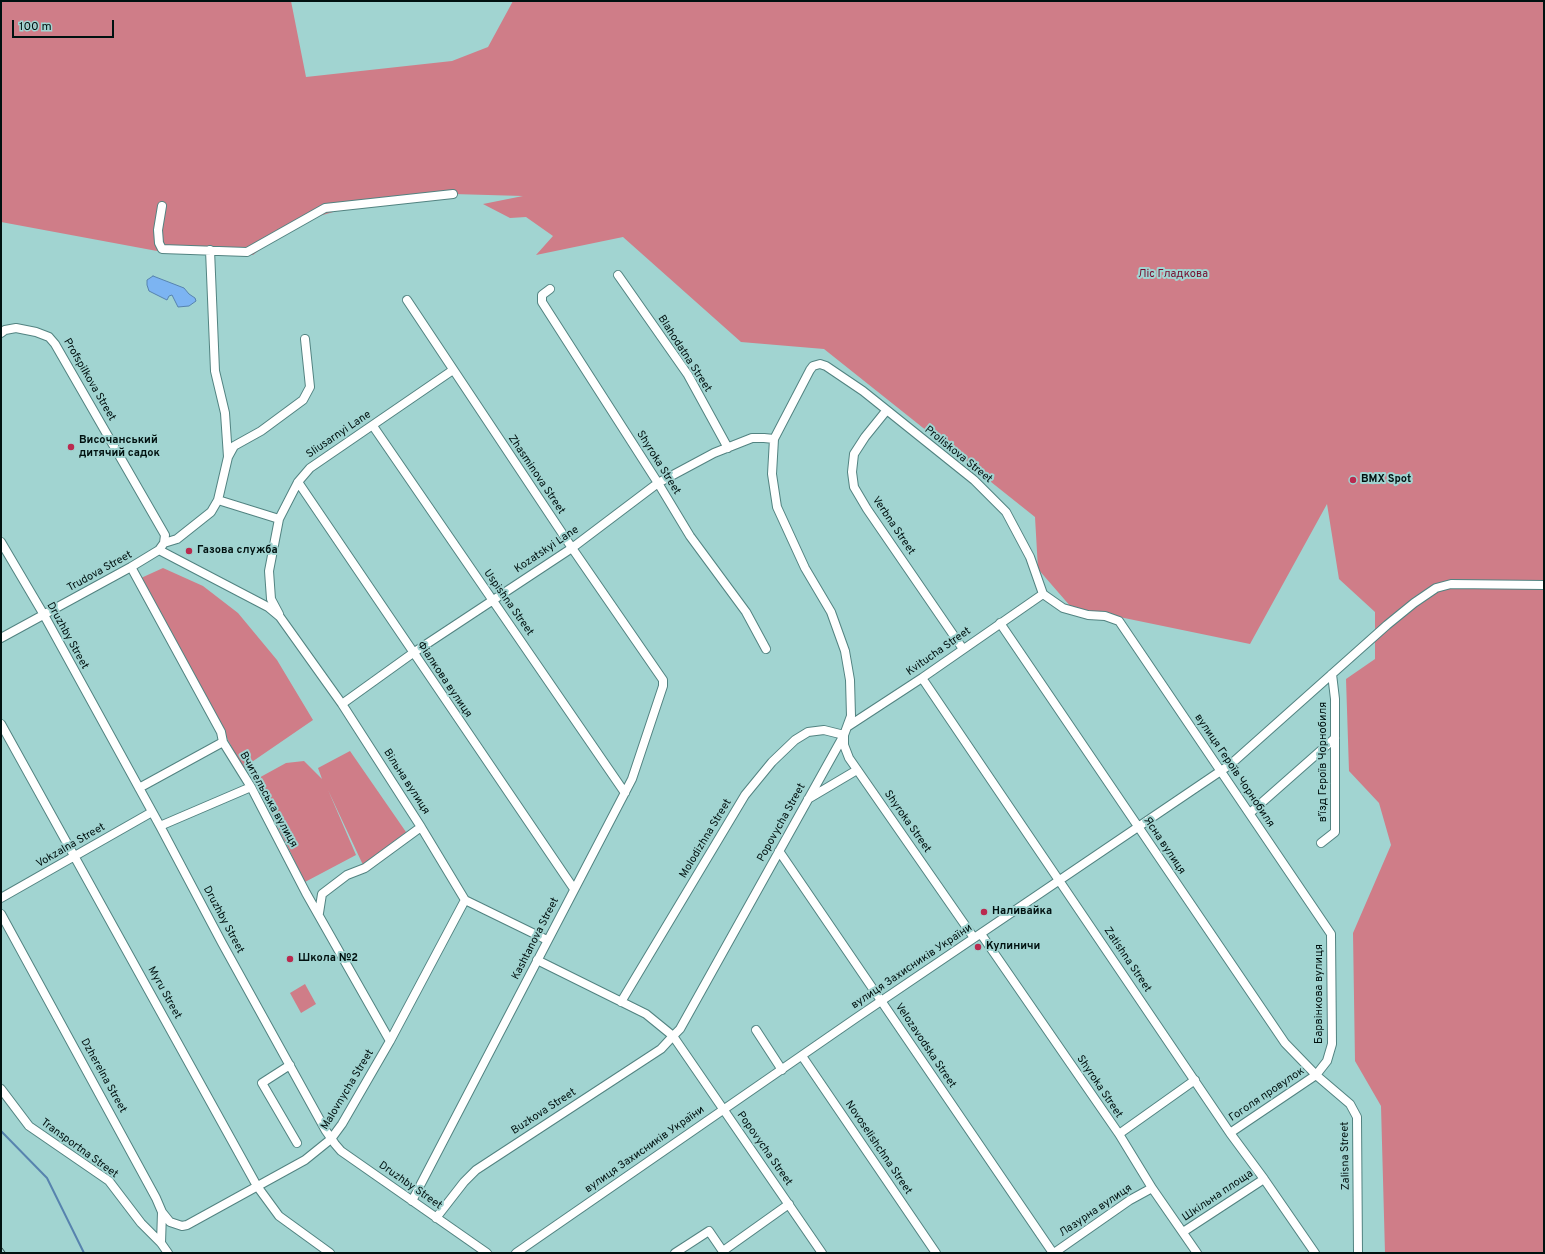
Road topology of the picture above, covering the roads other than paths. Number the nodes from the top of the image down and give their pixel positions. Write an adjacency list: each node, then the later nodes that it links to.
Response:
1 (453, 194): 3 (street)
2 (162, 206): 3 (street)
3 (210, 250): 15 (street)
4 (618, 275): 14 (street, Blahodatna Street)
5 (550, 289): 17 (street, Shyroka Street)
6 (407, 300): 10 (street, Zhasminova Street)
7 (1, 333): 21 (street, Profspilkova Street)
8 (305, 339): 15 (street)
9 (813, 366): 11 (street, Proliskova Street); 13 (street, Popovycha Street)
10 (453, 370): 12 (street, Sliusarnyi Lane); 22 (street, Zhasminova Street)
11 (886, 411): 25 (street, Proliskova Street); 32 (street, Verbna Street)
12 (372, 426): 16 (street, Sliusarnyi Lane); 26 (street, Uspishna Street)
13 (774, 439): 14 (street, Kozatskyi Lane); 39 (street, Popovycha Street)
14 (728, 448): 17 (street, Kozatskyi Lane)
15 (228, 457): 18 (street)
16 (298, 482): 19 (street, Sliusarnyi Lane); 33 (street, Фіалкова вулиця)
17 (658, 483): 22 (street, Kozatskyi Lane); 31 (street, Shyroka Street)
18 (218, 500): 19 (street); 21 (street, Trudova Street)
19 (279, 520): 28 (street, Sliusarnyi Lane)
20 (1, 542): 27 (street, Druzhby Street)
21 (161, 547): 23 (street, Trudova Street); 28 (street, Вільна вулиця)
22 (572, 548): 26 (street, Kozatskyi Lane); 36 (street, Zhasminova Street)
23 (132, 567): 27 (street, Trudova Street); 41 (street, Вчительська вулиця)
24 (1544, 585): 34 (street, вулиця Захисників України)
25 (1043, 594): 29 (street, Kvitucha Street); 43 (street, вулиця Героїв Чорнобиля)
26 (493, 600): 33 (street, Kozatskyi Lane); 46 (street, Uspishna Street)
27 (44, 615): 30 (street, Trudova Street); 45 (street, Druzhby Street)
28 (280, 616): 37 (street, Вільна вулиця)
29 (1000, 623): 32 (street, Kvitucha Street); 52 (street, Ясна вулиця)
30 (1, 638)
31 (766, 649)
32 (963, 649): 35 (street, Kvitucha Street)
33 (413, 653): 37 (street, Kozatskyi Lane); 57 (street, Фіалкова вулиця)
34 (1332, 674): 40 (street, в'їзд Героїв Чорнобиля); 43 (street, вулиця Захисників України)
35 (922, 678): 39 (street, Kvitucha Street); 56 (street, Zatishna Street)
36 (663, 680): 46 (street, Kashtanova Street)
37 (342, 704): 51 (street, Вільна вулиця)
38 (1, 724): 55 (street, Myru Street)
39 (845, 731): 42 (street, Shyroka Street); 47 (street, Popovycha Street); 67 (street, Molodizhna Street)
40 (1335, 738): 49 (street); 53 (street, в'їзд Героїв Чорнобиля)
41 (223, 742): 44 (street, Вчительська вулиця); 45 (street)
42 (857, 770): 47 (street); 63 (street, Shyroka Street)
43 (1221, 771): 49 (street, вулиця Героїв Чорнобиля); 52 (street, вулиця Захисників України)
44 (251, 787): 50 (street); 60 (street, Вчительська вулиця)
45 (139, 788): 48 (street, Druzhby Street)
46 (625, 793): 57 (street, Kashtanova Street)
47 (808, 800): 54 (street, Popovycha Street)
48 (152, 812): 50 (street, Druzhby Street); 55 (street, Vokzalna Street)
49 (1250, 813): 62 (street, вулиця Героїв Чорнобиля)
50 (160, 826): 72 (street, Druzhby Street)
51 (422, 827): 59 (street, Вільна вулиця); 60 (street)
52 (1138, 827): 56 (street, вулиця Захисників України); 74 (street, Ясна вулиця)
53 (1321, 843)
54 (779, 851): 66 (street, Velozavodska Street); 69 (street, Popovycha Street)
55 (75, 856): 58 (street, Vokzalna Street); 83 (street, Myru Street)
56 (1059, 881): 63 (street, вулиця Захисників України); 75 (street, Zatishna Street)
57 (574, 889): 64 (street, Kashtanova Street)
58 (1, 898)
59 (465, 900): 64 (street); 70 (street, Malovnycha Street)
60 (319, 913): 70 (street, Вчительська вулиця)
61 (1, 914): 87 (street, Dzherelna Street)
62 (1331, 934): 74 (street, Барвінкова вулиця)
63 (978, 936): 66 (street, вулиця Захисників України); 79 (street, Shyroka Street)
64 (547, 940): 65 (street, Kashtanova Street)
65 (537, 960): 67 (street); 85 (street, Kashtanova Street)
66 (882, 1001): 71 (street, вулиця Захисників України); 99 (street, Velozavodska Street)
67 (621, 1002): 69 (street)
68 (756, 1030): 73 (street)
69 (673, 1036): 77 (street, Popovycha Street); 88 (street, Buzkova Street)
70 (390, 1041): 80 (street, Malovnycha Street)
71 (802, 1056): 73 (street, вулиця Захисників України); 98 (street, Novoselishchna Street)
72 (290, 1065): 80 (street, Druzhby Street); 81 (street)
73 (782, 1070): 77 (street, вулиця Захисників України)
74 (1316, 1075): 78 (street, Гоголя провулок); 102 (street, Zalisna Street)
75 (1195, 1080): 78 (street, Zatishna Street); 79 (street)
76 (1, 1089): 90 (street, Transportna Street)
77 (723, 1109): 86 (street, Popovycha Street); 95 (street, вулиця Захисників України)
78 (1230, 1133): 82 (street, Zatishna Street)
79 (1119, 1134): 84 (street, Shyroka Street)
80 (331, 1140): 83 (street, Malovnycha Street); 85 (street, Druzhby Street)
81 (297, 1144)
82 (1264, 1179): 89 (street, Шкільна площа); 101 (street, Zatishna Street)
83 (257, 1186): 87 (street, Malovnycha Street); 93 (street, Myru Street)
84 (1152, 1188): 89 (street, Shyroka Street); 99 (street, Лазурна вулиця)
85 (412, 1201): 88 (street, Druzhby Street)
86 (789, 1204): 91 (street); 97 (street, Popovycha Street)
87 (162, 1212): 90 (street, Dzherelna Street)
88 (436, 1218): 94 (street, Druzhby Street)
89 (1184, 1232): 100 (street, Shyroka Street)
90 (161, 1243): 92 (street)
91 (723, 1252): 96 (street)
92 (168, 1253)
93 (330, 1253)
94 (487, 1253)
95 (516, 1253)
96 (675, 1253)
97 (822, 1253)
98 (936, 1253)
99 (1053, 1253)
100 (1197, 1253)
101 (1314, 1253)
102 (1358, 1253)

